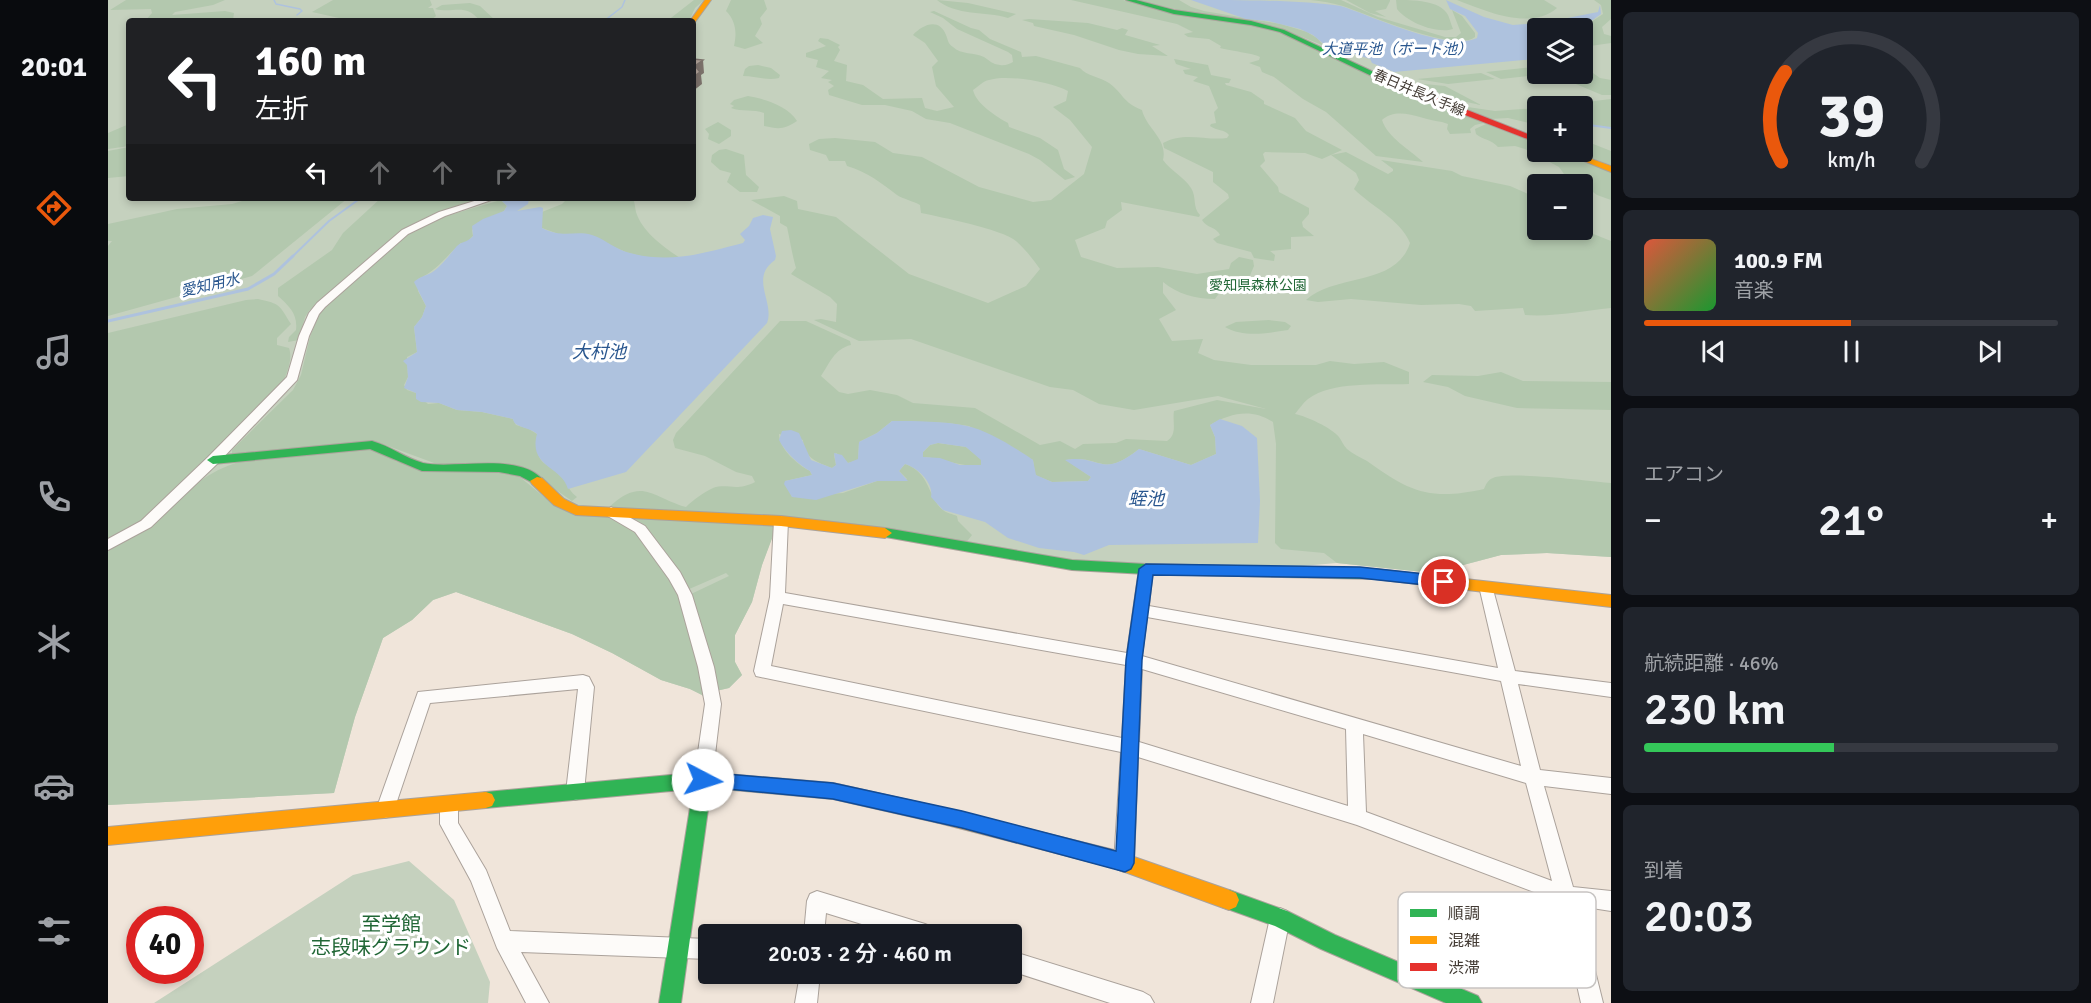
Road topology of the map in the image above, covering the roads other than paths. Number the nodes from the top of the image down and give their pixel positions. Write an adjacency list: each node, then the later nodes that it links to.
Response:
1 (708, 0): 3 (street)
2 (1129, 0): 4 (street, 春日井長久手線)
3 (695, 18)
4 (1527, 137)
5 (1593, 162): 6 (street)
6 (1611, 168)
7 (483, 201): 8 (street)
8 (213, 460): 9 (street); 11 (street)
9 (610, 512): 10 (street); 23 (street)
10 (781, 520): 12 (street); 14 (street)
11 (108, 545)
12 (1146, 569): 13 (street); 16 (street)
13 (1486, 586): 15 (street); 18 (street)
14 (777, 597): 17 (street); 21 (street)
15 (1611, 601)
16 (1141, 610): 17 (street); 18 (street)
17 (1134, 660): 20 (street); 21 (street)
18 (1507, 676): 19 (street); 22 (street)
19 (1611, 690)
20 (1354, 725): 22 (street); 28 (street)
21 (1130, 747): 28 (street); 30 (street)
22 (1533, 777): 24 (street); 32 (street)
23 (703, 780): 25 (street); 30 (street); 39 (street)
24 (1611, 786)
25 (575, 792): 26 (street); 27 (street)
26 (449, 805): 27 (street); 38 (street)
27 (386, 810): 29 (street)
28 (1357, 817): 31 (street)
29 (108, 836)
30 (1125, 863): 35 (street)
31 (1558, 892)
32 (1565, 892)
33 (1596, 899): 34 (street)
34 (1611, 901)
35 (1280, 918): 42 (street); 50 (street)
36 (815, 924): 37 (street)
37 (892, 924)
38 (504, 941): 39 (street); 46 (street)
39 (679, 947): 40 (street); 47 (street)
40 (698, 948)
41 (1022, 965): 49 (street)
42 (1398, 972)
43 (809, 984): 48 (street)
44 (1436, 988): 51 (street)
45 (1588, 988): 52 (street)
46 (538, 1003)
47 (670, 1003)
48 (806, 1003)
49 (1143, 1003)
50 (1262, 1003)
51 (1471, 1003)
52 (1592, 1003)

